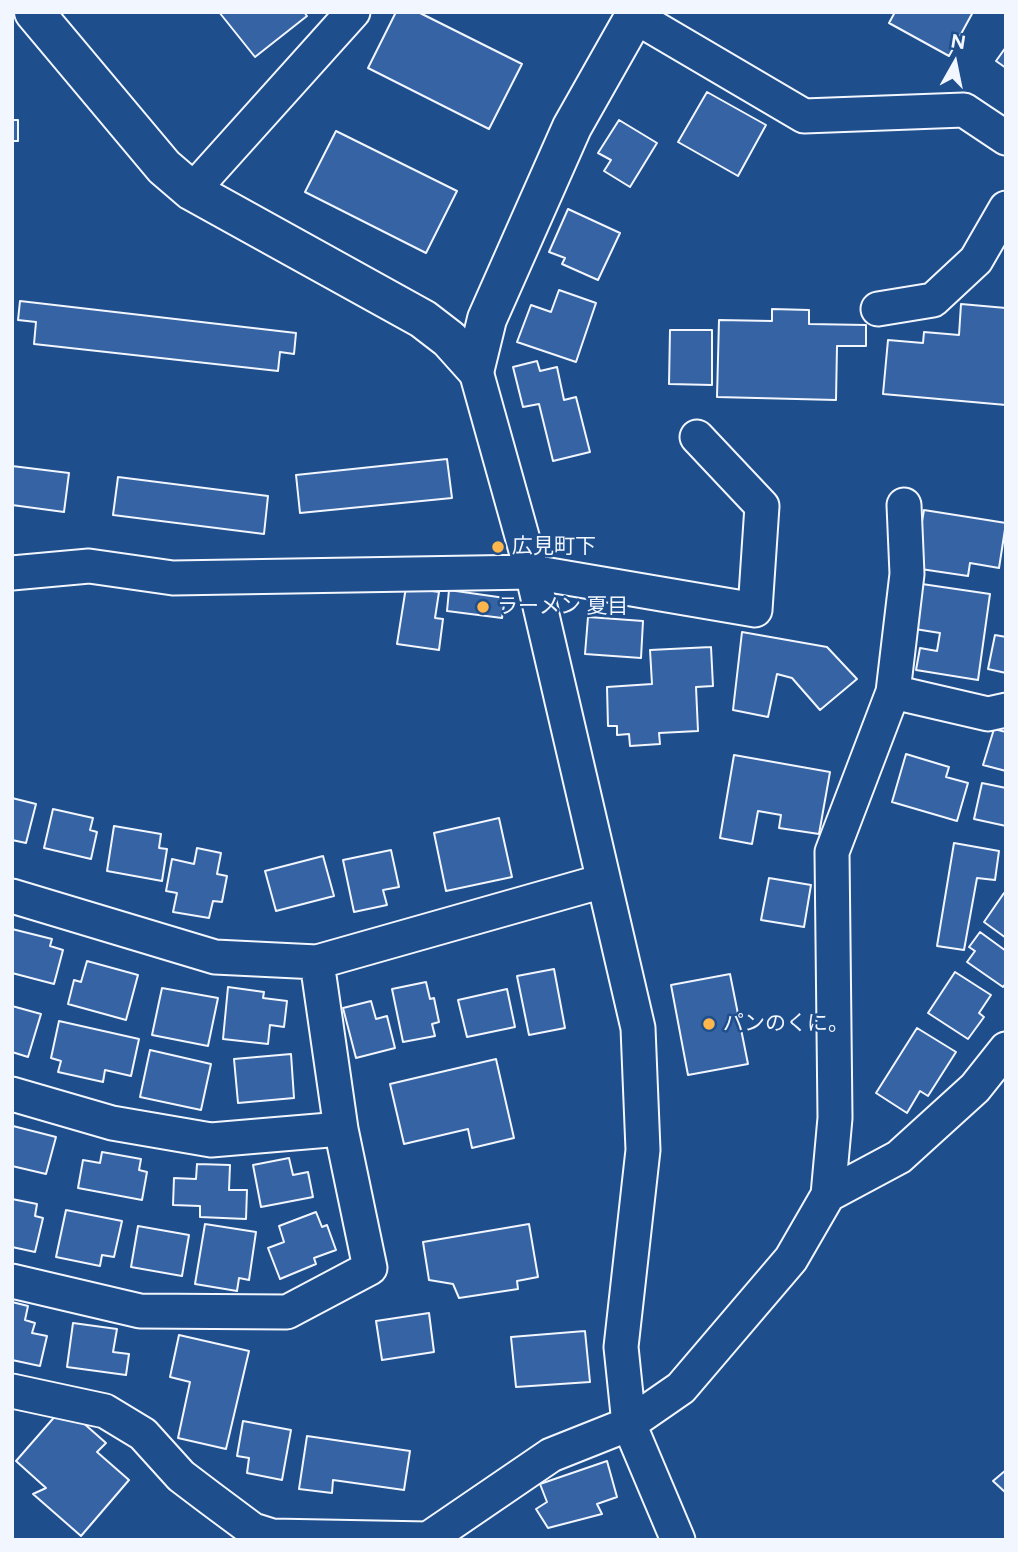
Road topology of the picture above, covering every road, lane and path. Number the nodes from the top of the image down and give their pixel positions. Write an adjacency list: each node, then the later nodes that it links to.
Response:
1 (34, 12): 5 (street)
2 (354, 12): 5 (street)
3 (636, 14): 4 (street); 8 (street)
4 (1006, 138)
5 (192, 191): 8 (street)
6 (1006, 208): 7 (street)
7 (877, 309)
8 (475, 368): 11 (street)
9 (696, 438): 11 (street)
10 (904, 505): 13 (street)
11 (532, 572): 12 (street); 15 (street)
12 (12, 573)
13 (893, 692): 14 (street); 21 (street)
14 (1006, 710)
15 (603, 881): 17 (street); 24 (street)
16 (12, 896): 17 (street)
17 (317, 962): 20 (street)
18 (1006, 1049): 21 (street)
19 (12, 1094): 20 (street)
20 (341, 1129): 22 (street)
21 (828, 1195): 24 (street)
22 (12, 1281)
23 (12, 1391): 25 (street)
24 (629, 1424): 26 (street); 27 (street)
25 (264, 1538): 26 (street)
26 (356, 1540)
27 (678, 1540)

